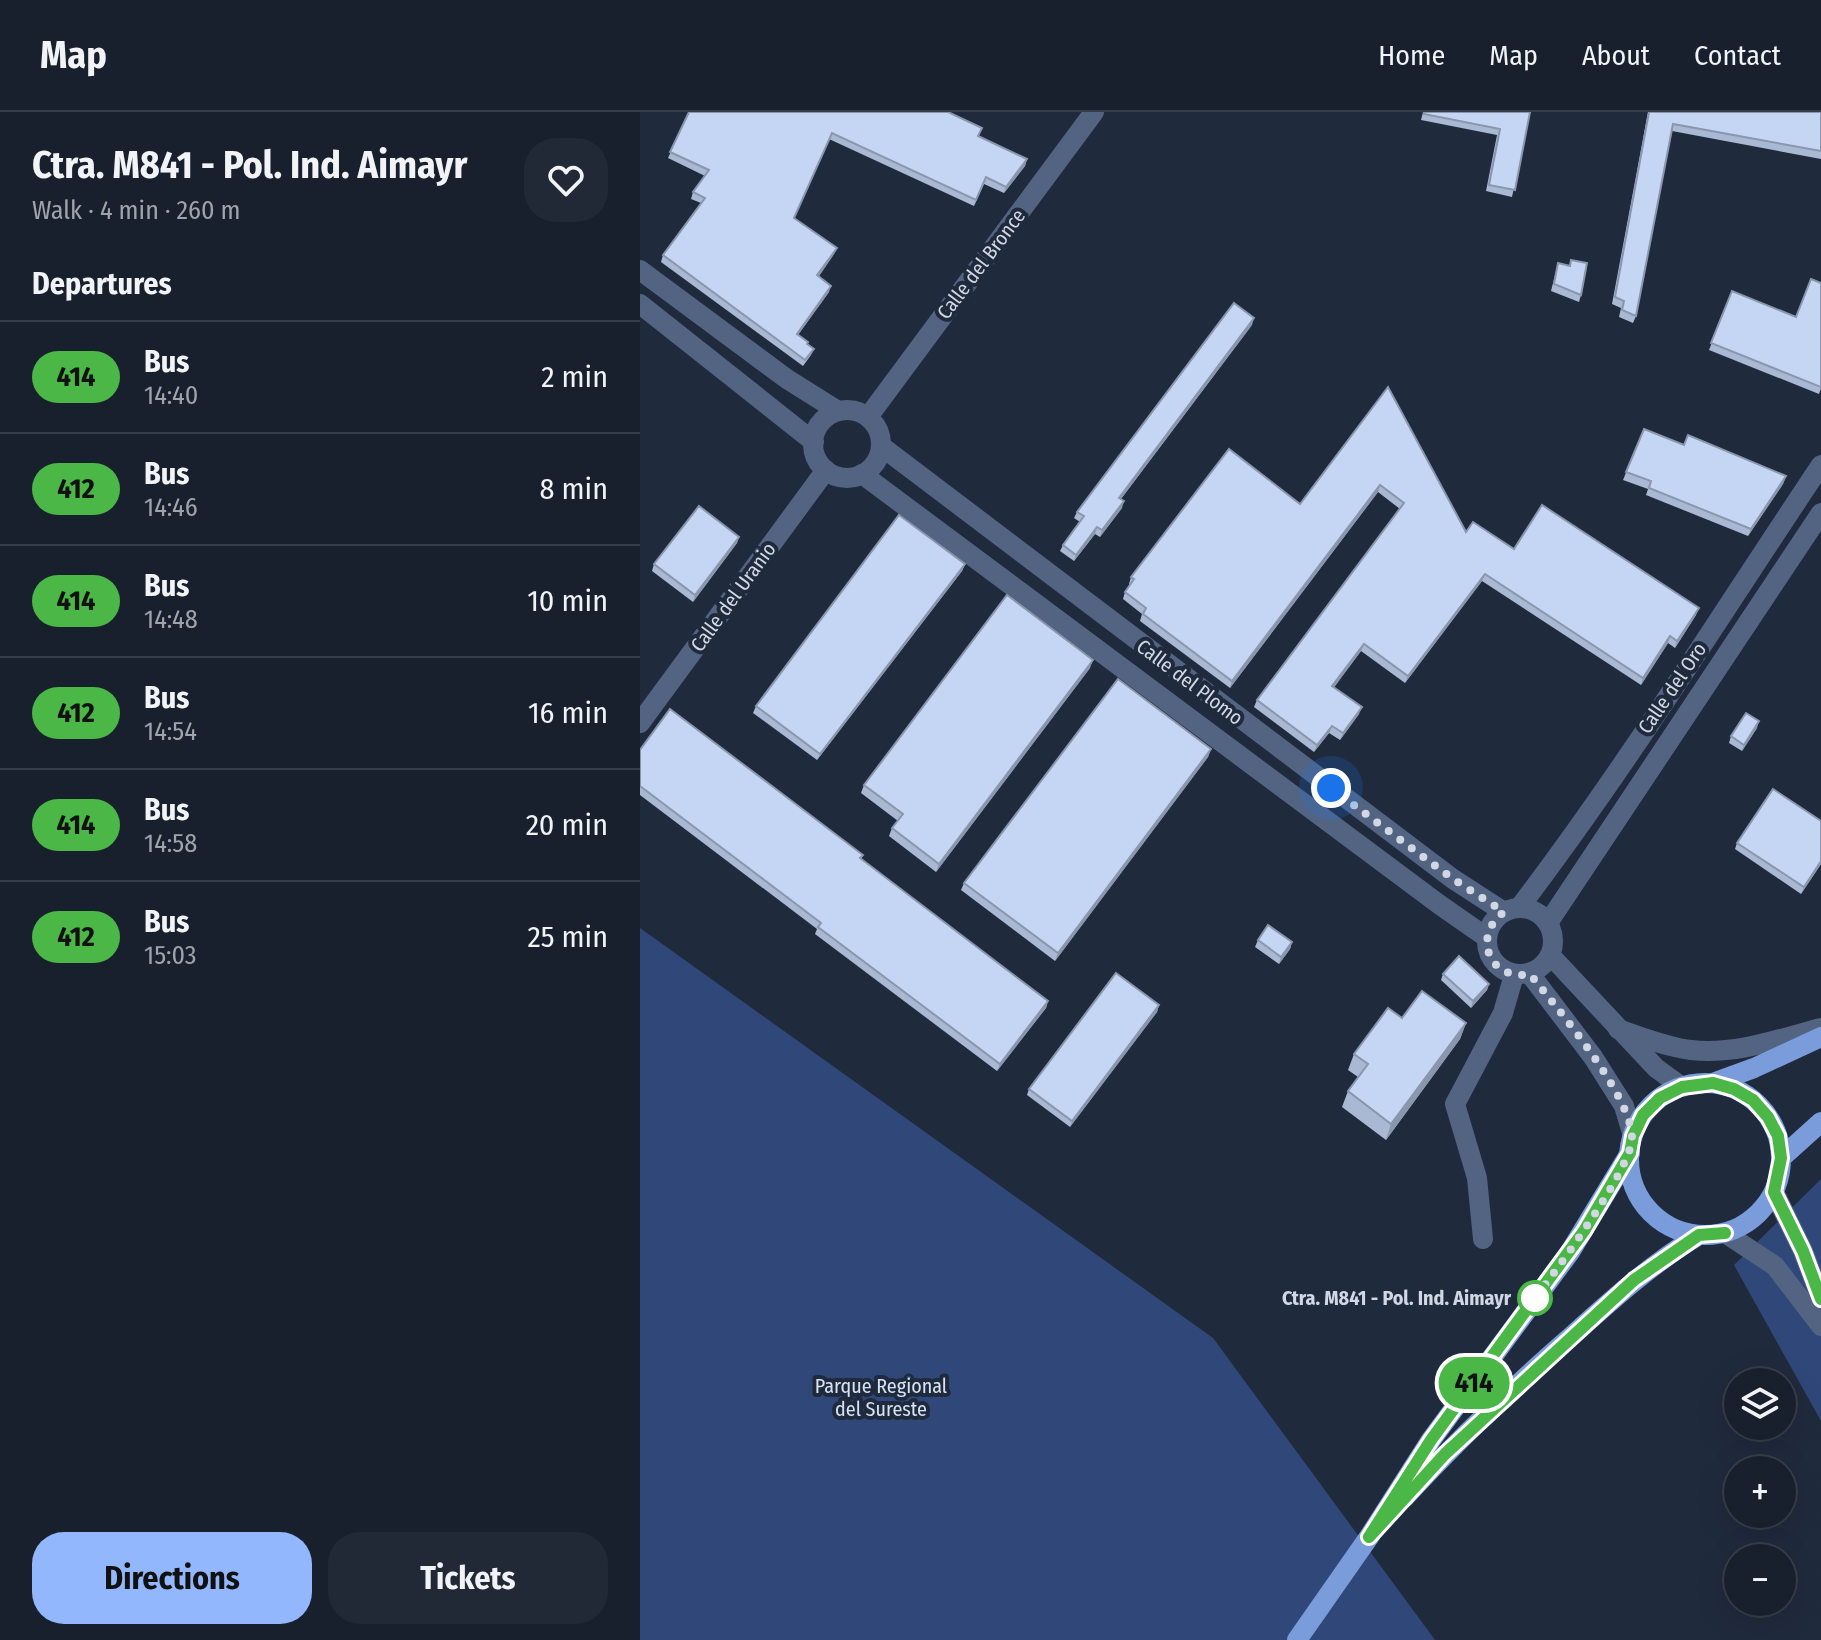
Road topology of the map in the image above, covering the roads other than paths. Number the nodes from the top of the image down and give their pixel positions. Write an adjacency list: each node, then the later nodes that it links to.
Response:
1 (1094, 112): 5 (street, Calle del Bronce)
2 (640, 270): 4 (street)
3 (640, 304): 6 (street)
4 (838, 411): 5 (street); 6 (street)
5 (868, 417): 7 (street)
6 (814, 442): 9 (street)
7 (881, 446): 10 (street); 13 (street, Calle del Plomo)
8 (1821, 465): 13 (street, Calle del Oro)
9 (826, 470): 10 (street); 12 (street, Calle del Uranio)
10 (862, 474): 15 (street, Calle del Plomo)
11 (1821, 513): 14 (street)
12 (640, 723)
13 (1511, 910): 14 (street); 15 (street)
14 (1548, 923): 16 (street)
15 (1486, 937): 17 (street)
16 (1551, 956): 17 (street); 19 (street)
17 (1522, 974): 24 (street); 29 (street)
18 (1821, 1028): 19 (street)
19 (1618, 1029): 22 (street)
20 (1821, 1037): 21 (main road)
21 (1713, 1083): 22 (main road); 25 (main road)
22 (1682, 1087): 24 (main road)
23 (1821, 1122): 25 (main road)
24 (1631, 1145): 28 (main road); 32 (main road)
25 (1781, 1158): 26 (main road)
26 (1774, 1192): 27 (main road); 30 (street)
27 (1725, 1233): 28 (main road); 31 (street)
28 (1699, 1235): 32 (main road)
29 (1483, 1239)
30 (1821, 1299)
31 (1821, 1326)
32 (1369, 1537): 33 (main road)
33 (1297, 1640)

